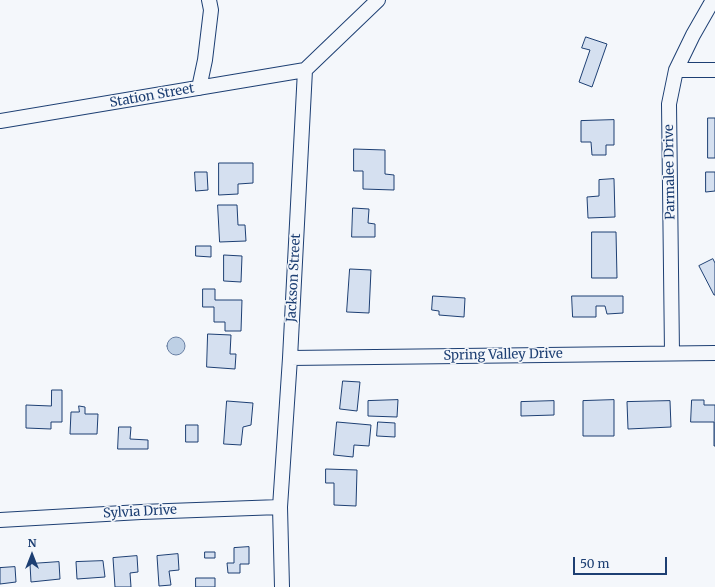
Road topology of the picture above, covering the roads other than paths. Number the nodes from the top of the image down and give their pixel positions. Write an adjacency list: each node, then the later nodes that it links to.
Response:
1 (209, 0): 7 (street)
2 (378, 0): 4 (street)
3 (713, 0): 5 (street, Parmalee Drive)
4 (305, 70): 7 (street, Station Street); 11 (street, Jackson Street)
5 (676, 70): 6 (street); 9 (street, Parmalee Drive)
6 (715, 70)
7 (199, 88): 8 (street, Station Street)
8 (0, 121)
9 (672, 353): 10 (street, Spring Valley Drive); 11 (street, Spring Valley Drive)
10 (715, 353)
11 (290, 358): 12 (street, Jackson Street)
12 (280, 507): 13 (street, Sylvia Drive); 14 (street, Jackson Street)
13 (0, 520)
14 (282, 587)

